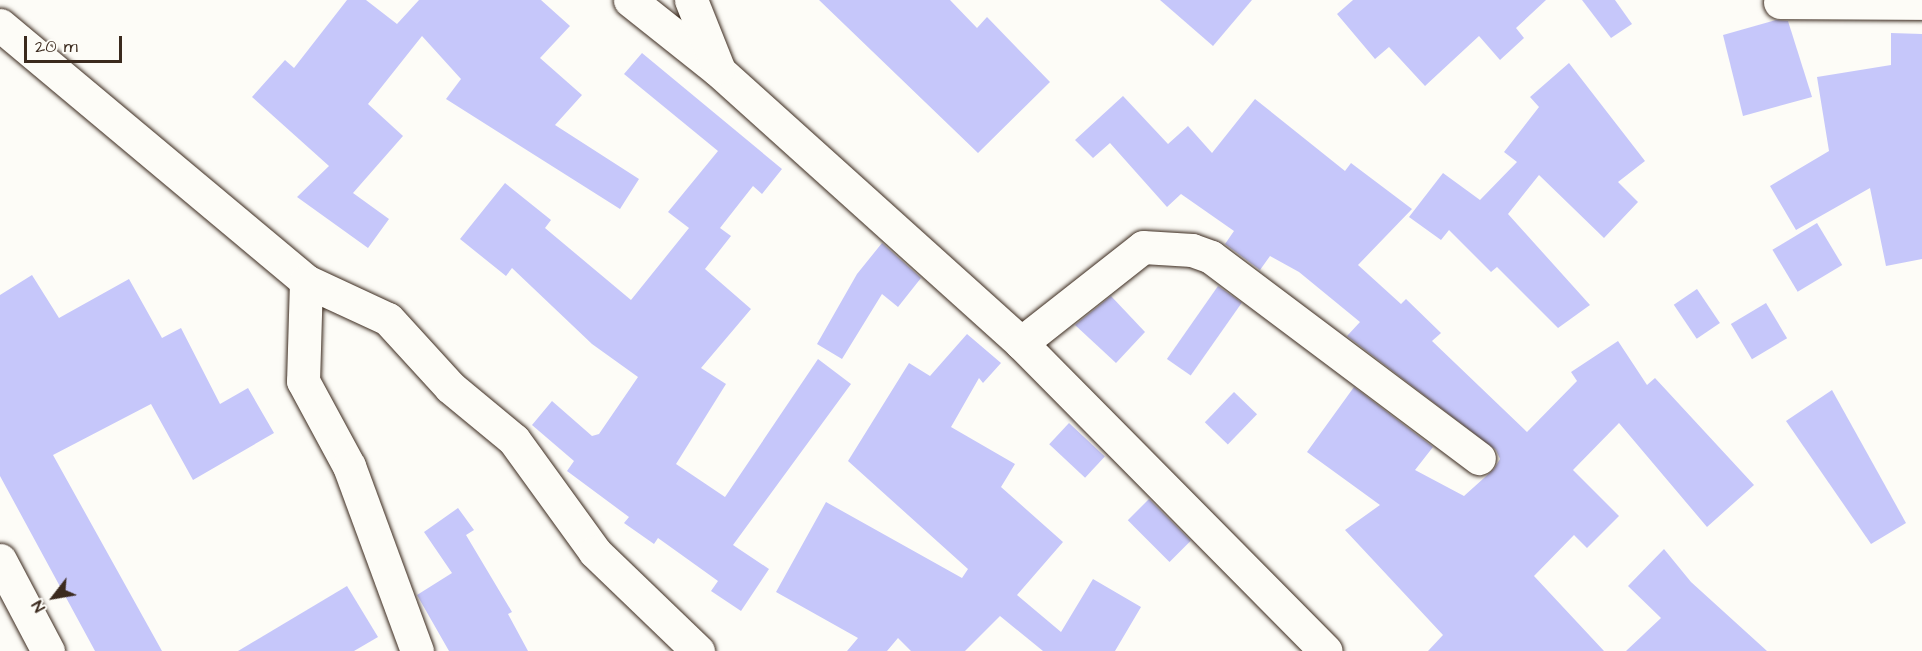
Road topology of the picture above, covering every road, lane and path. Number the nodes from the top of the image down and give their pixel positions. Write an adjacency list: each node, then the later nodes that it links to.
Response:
1 (630, 0): 6 (street)
2 (691, 0): 6 (street)
3 (1780, 3): 4 (street)
4 (1922, 3)
5 (0, 25): 7 (street)
6 (718, 70): 8 (street)
7 (306, 281): 12 (street); 13 (street)
8 (1021, 343): 9 (street); 14 (street)
9 (1479, 458)
10 (0, 560): 11 (street)
11 (48, 651)
12 (417, 651)
13 (698, 651)
14 (1326, 651)

